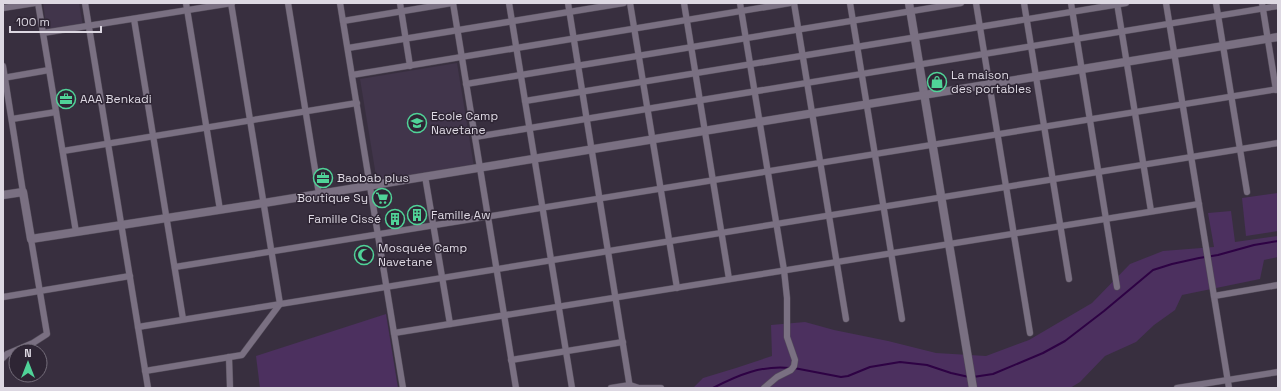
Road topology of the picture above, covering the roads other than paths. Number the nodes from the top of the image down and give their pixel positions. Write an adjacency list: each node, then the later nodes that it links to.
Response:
1 (35, 3): 30 (street)
2 (38, 3): 50 (street)
3 (85, 3): 44 (street)
4 (186, 3): 31 (street)
5 (231, 3): 31 (street); 104 (street)
6 (288, 3): 99 (street)
7 (340, 3): 39 (street)
8 (400, 3): 32 (street)
9 (452, 3): 32 (street); 47 (street)
10 (509, 3): 41 (street)
11 (568, 3): 34 (street)
12 (624, 3): 34 (street)
13 (630, 3): 46 (street)
14 (684, 3): 40 (street)
15 (740, 3): 33 (street)
16 (790, 3): 33 (street)
17 (794, 3): 48 (street)
18 (850, 3): 42 (street)
19 (961, 3): 29 (street)
20 (976, 3): 45 (street)
21 (1024, 3): 38 (street)
22 (1071, 3): 35 (street)
23 (1126, 3): 26 (street)
24 (1166, 3): 43 (street)
25 (1216, 3): 36 (street)
26 (1117, 4): 35 (street); 49 (street)
27 (1262, 6): 28 (street); 36 (street); 57 (street)
28 (1278, 6)
29 (910, 7): 42 (street); 53 (street)
30 (3, 8)
31 (188, 10): 37 (street); 107 (street)
32 (401, 11): 39 (street); 54 (street)
33 (741, 11): 40 (street); 52 (street)
34 (569, 12): 41 (street); 55 (street)
35 (1072, 12): 38 (street); 56 (street)
36 (1218, 16): 43 (street); 59 (street)
37 (134, 19): 44 (street); 112 (street)
38 (1027, 19): 45 (street); 58 (street)
39 (343, 20): 62 (street)
40 (687, 20): 46 (street); 60 (street)
41 (512, 21): 47 (street); 63 (street)
42 (853, 21): 48 (street); 61 (street)
43 (1169, 23): 49 (street); 65 (street)
44 (89, 26): 50 (street); 115 (street)
45 (980, 27): 53 (street); 64 (street)
46 (634, 29): 55 (street); 66 (street)
47 (458, 30): 54 (street); 68 (street)
48 (799, 30): 52 (street); 67 (street)
49 (1122, 31): 56 (street); 69 (street)
50 (43, 34): 76 (street)
51 (1278, 37): 57 (street)
52 (746, 38): 60 (street); 70 (street)
53 (915, 38): 61 (street); 71 (street)
54 (406, 39): 62 (street); 73 (street)
55 (573, 39): 63 (street); 74 (street)
56 (1077, 39): 58 (street); 75 (street)
57 (1267, 39): 59 (street); 87 (street)
58 (1031, 46): 64 (street); 82 (street)
59 (1223, 46): 65 (street); 91 (street)
60 (691, 47): 66 (street); 77 (street)
61 (857, 47): 67 (street); 78 (street)
62 (348, 48): 79 (street)
63 (516, 48): 68 (street); 80 (street)
64 (985, 54): 71 (street); 86 (street)
65 (1175, 54): 69 (street); 96 (street)
66 (639, 56): 74 (street); 83 (street)
67 (803, 56): 70 (street); 84 (street)
68 (462, 57): 73 (street); 85 (street)
69 (1127, 62): 75 (street); 100 (street)
70 (750, 64): 77 (street); 88 (street)
71 (919, 64): 78 (street); 90 (street)
72 (3, 66): 81 (street)
73 (410, 66): 79 (street)
74 (578, 66): 80 (street); 89 (street)
75 (1082, 69): 82 (street); 105 (street)
76 (49, 70): 81 (street); 98 (street)
77 (695, 74): 83 (street); 92 (street)
78 (862, 74): 84 (street); 95 (street)
79 (352, 75): 94 (street)
80 (520, 75): 85 (street); 93 (street)
81 (4, 77): 102 (street)
82 (1036, 77): 86 (street); 108 (street)
83 (643, 82): 89 (street); 97 (street)
84 (807, 83): 88 (street); 101 (street)
85 (466, 84): 113 (street)
86 (990, 84): 90 (street); 111 (street)
87 (1277, 90): 91 (street)
88 (755, 91): 92 (street); 106 (street)
89 (582, 92): 93 (street); 103 (street)
90 (924, 95): 95 (street); 117 (street)
91 (1232, 97): 96 (street); 119 (street)
92 (700, 100): 97 (street); 110 (street)
93 (525, 101): 109 (street)
94 (357, 103): 99 (street); 132 (street)
95 (866, 104): 101 (street); 121 (street)
96 (1183, 105): 100 (street); 122 (street)
97 (648, 109): 103 (street); 114 (street)
98 (56, 112): 102 (street); 120 (street)
99 (306, 112): 104 (street); 137 (street)
100 (1135, 112): 105 (street); 125 (street)
101 (812, 113): 106 (street); 124 (street)
102 (12, 119): 135 (street)
103 (586, 119): 109 (street); 118 (street)
104 (250, 120): 107 (street); 141 (street)
105 (1090, 120): 108 (street); 128 (street)
106 (760, 122): 110 (street); 127 (street)
107 (207, 127): 112 (street); 145 (street)
108 (1044, 127): 111 (street); 130 (street)
109 (529, 128): 113 (street); 123 (street)
110 (705, 131): 114 (street); 131 (street)
111 (998, 134): 117 (street); 133 (street)
112 (153, 136): 115 (street); 149 (street)
113 (475, 137): 126 (street)
114 (652, 139): 118 (street); 134 (street)
115 (108, 143): 120 (street); 152 (street)
116 (1278, 143): 119 (street)
117 (932, 145): 121 (street); 139 (street)
118 (591, 149): 123 (street); 140 (street)
119 (1240, 149): 122 (street); 136 (street)
120 (62, 151): 155 (street)
121 (875, 154): 124 (street); 143 (street)
122 (1191, 157): 125 (street); 142 (street)
123 (534, 159): 126 (street); 144 (street)
124 (820, 163): 127 (street); 147 (street)
125 (1144, 165): 128 (street); 146 (street)
126 (480, 168): 129 (street); 148 (street)
127 (768, 172): 131 (street); 151 (street)
128 (1099, 172): 130 (street); 150 (street)
129 (425, 176): 132 (street); 153 (street)
130 (1053, 179): 133 (street); 154 (street)
131 (713, 180): 134 (street); 156 (street)
132 (370, 186): 137 (street); 158 (street)
133 (1006, 187): 139 (street); 157 (street)
134 (661, 189): 140 (street); 160 (street)
135 (23, 192): 138 (street); 159 (street)
136 (1247, 192)
137 (319, 194): 141 (street)
138 (3, 195)
139 (941, 197): 143 (street); 161 (street)
140 (600, 199): 144 (street); 162 (street)
141 (264, 203): 145 (street); 163 (street)
142 (1199, 204): 146 (street); 179 (street)
143 (883, 207): 147 (street); 164 (street)
144 (542, 208): 148 (street); 165 (street)
145 (220, 210): 149 (street)
146 (1151, 211): 150 (street)
147 (829, 215): 151 (street); 166 (street)
148 (488, 217): 153 (street); 168 (street)
149 (167, 218): 152 (street); 167 (street)
150 (1106, 218): 154 (street); 176 (street)
151 (776, 224): 156 (street); 169 (street)
152 (122, 225): 155 (street); 170 (street)
153 (433, 226): 158 (street); 171 (street)
154 (1060, 226): 157 (street); 173 (street)
155 (76, 232): 159 (street)
156 (722, 233): 160 (street); 172 (street)
157 (1014, 233): 161 (street); 191 (street)
158 (378, 234): 163 (street); 175 (street)
159 (32, 239): 178 (street)
160 (669, 241): 162 (street); 177 (street)
161 (948, 244): 164 (street); 201 (street)
162 (608, 251): 165 (street); 181 (street)
163 (271, 252): 167 (street); 182 (street)
164 (891, 253): 166 (street); 187 (street)
165 (551, 260): 168 (street); 183 (street)
166 (836, 262): 169 (street); 185 (street)
167 (175, 267): 186 (street)
168 (496, 269): 171 (street); 184 (street)
169 (784, 270): 172 (street); 209 (street)
170 (130, 276): 178 (street); 189 (street)
171 (442, 278): 175 (street); 188 (street)
172 (729, 279): 177 (street)
173 (1069, 279)
174 (1278, 285): 179 (street)
175 (387, 287): 182 (street); 190 (street)
176 (1117, 287)
177 (677, 288): 181 (street)
178 (40, 291): 180 (street); 194 (street)
179 (1214, 296): 199 (street)
180 (3, 297)
181 (616, 298): 183 (street); 192 (street)
182 (280, 304): 186 (street); 195 (street)
183 (558, 307): 184 (street); 193 (street)
184 (504, 316): 188 (street); 196 (street)
185 (846, 319)
186 (183, 320): 189 (street)
187 (902, 320)
188 (450, 324): 190 (street)
189 (138, 327): 197 (street)
190 (394, 333): 204 (street)
191 (1030, 333)
192 (623, 342): 193 (street); 200 (street)
193 (566, 351): 196 (street); 206 (street)
194 (3, 358)
195 (229, 358): 197 (street); 203 (street)
196 (511, 360): 205 (street)
197 (145, 371): 202 (street)
198 (1278, 372): 199 (street)
199 (1228, 380): 210 (street); 211 (street)
200 (630, 386): 207 (street); 208 (street)
201 (973, 386)
202 (148, 388)
203 (230, 388)
204 (403, 388)
205 (516, 388)
206 (572, 388)
207 (611, 388)
208 (661, 388)
209 (764, 388)
210 (1177, 388)
211 (1229, 388)

